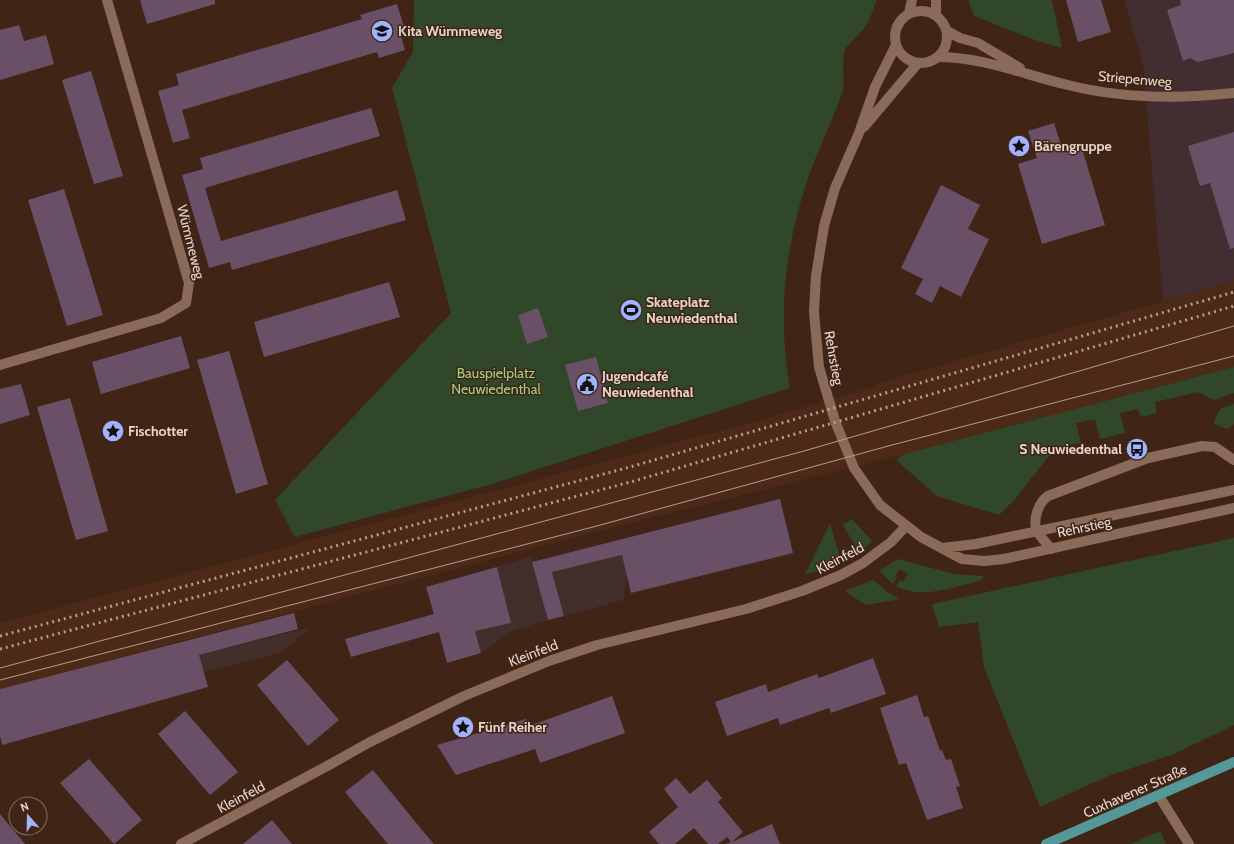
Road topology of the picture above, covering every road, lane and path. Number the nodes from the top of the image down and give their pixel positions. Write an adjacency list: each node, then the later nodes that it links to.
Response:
1 (107, 0): 13 (street, Wümmeweg)
2 (912, 0): 4 (street)
3 (936, 0): 5 (street)
4 (909, 13): 5 (street); 7 (street)
5 (936, 15): 6 (street)
6 (947, 31): 8 (street); 10 (street, Striepenweg)
7 (896, 44): 9 (street); 12 (street, Rehrstieg)
8 (938, 57): 9 (street); 10 (street, Striepenweg)
9 (918, 63): 12 (street, Rehrstieg)
10 (1035, 76): 11 (street, Striepenweg)
11 (1234, 93)
12 (859, 133): 17 (street, Rehrstieg)
13 (0, 365)
14 (1234, 460): 18 (street)
15 (1234, 490): 18 (street, Rehrstieg)
16 (1234, 508): 20 (street, Rehrstieg)
17 (906, 526): 19 (street, Rehrstieg); 23 (street, Kleinfeld)
18 (1037, 531): 19 (street, Rehrstieg); 20 (street)
19 (942, 548): 20 (street, Rehrstieg)
20 (1051, 549)
21 (1234, 762): 22 (main road, Cuxhavener Straße)
22 (1159, 796): 24 (main road, Cuxhavener Straße); 25 (street)
23 (181, 844)
24 (1046, 844)
25 (1189, 844)

